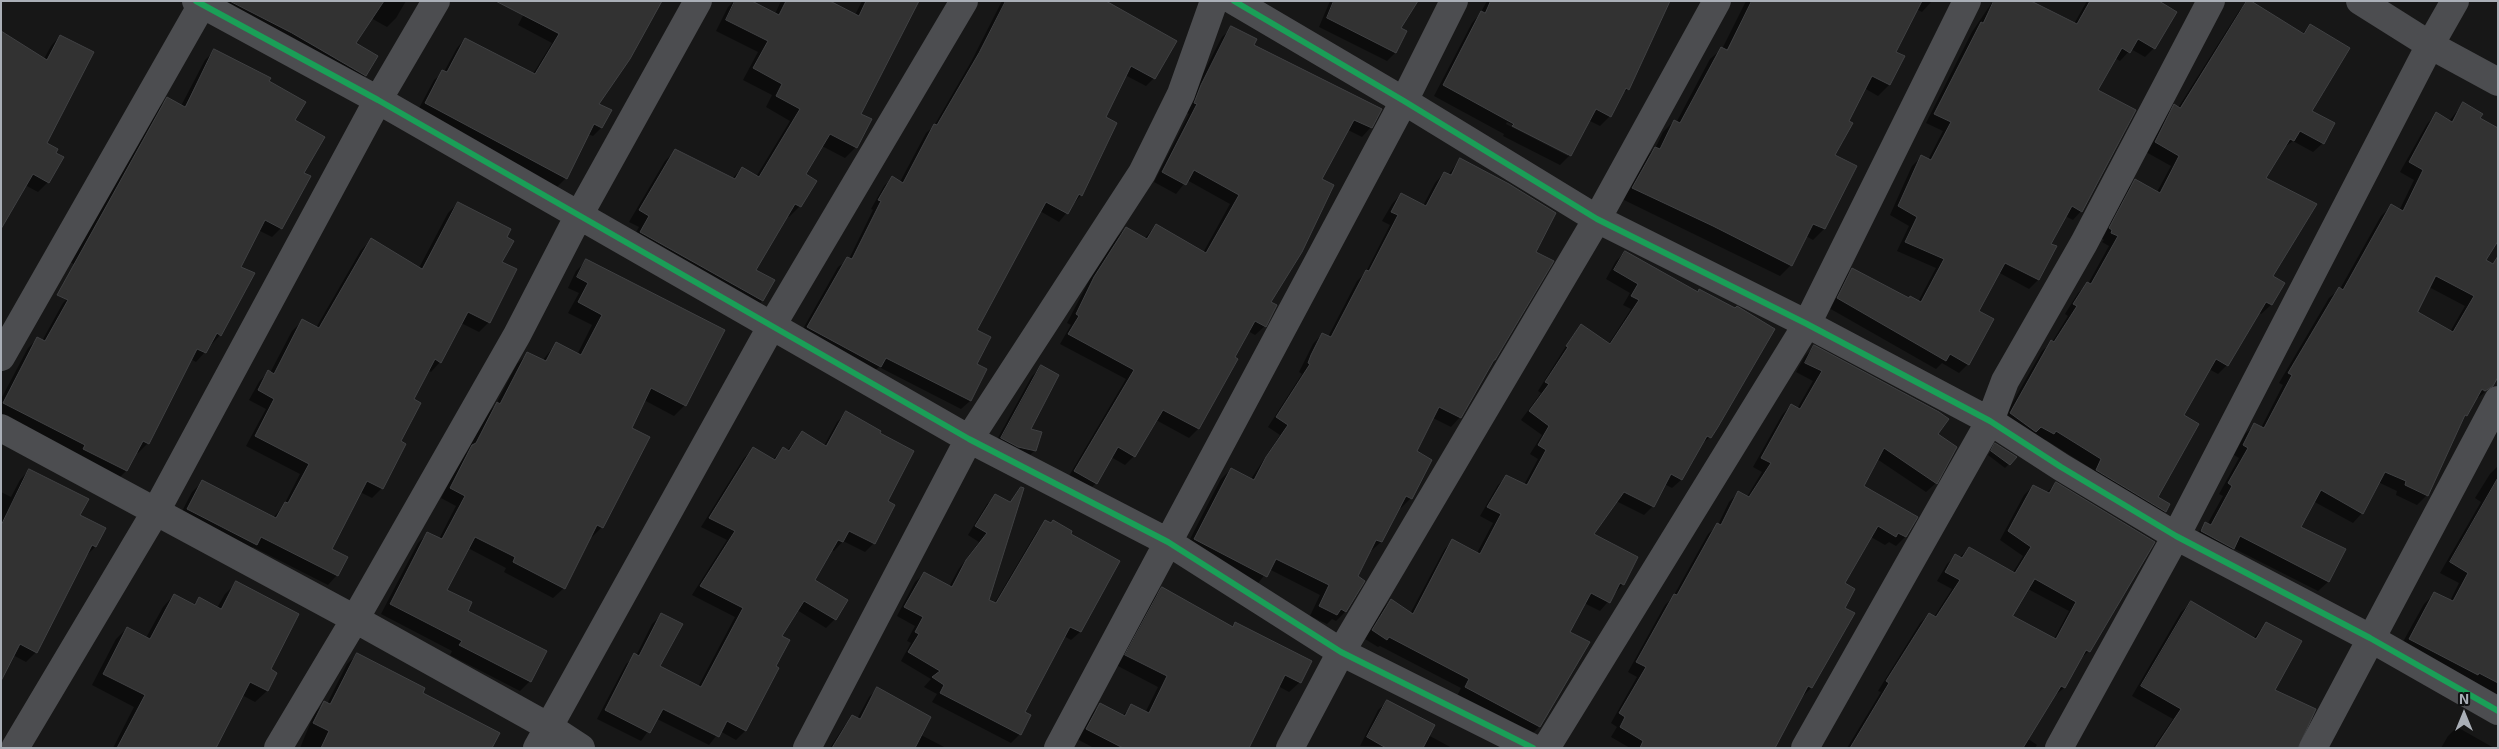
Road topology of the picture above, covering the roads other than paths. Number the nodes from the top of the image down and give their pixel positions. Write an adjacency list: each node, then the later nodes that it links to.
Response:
1 (436, 1): 15 (street)
2 (698, 1): 17 (street)
3 (964, 1): 20 (street)
4 (1214, 1): 25 (street)
5 (1234, 1): 16 (street)
6 (1454, 1): 16 (street)
7 (1717, 1): 18 (street)
8 (1967, 1): 19 (street)
9 (2211, 1): 23 (street)
10 (2360, 1): 13 (street)
11 (2455, 1): 13 (street)
12 (201, 2): 15 (street); 21 (street)
13 (2430, 45): 14 (street); 27 (street)
14 (2498, 82)
15 (378, 100): 17 (street); 26 (street)
16 (1404, 101): 18 (street); 28 (street)
17 (578, 216): 20 (street); 29 (street)
18 (1597, 219): 19 (street); 31 (street)
19 (1807, 324): 23 (street); 41 (street)
20 (771, 327): 25 (street); 33 (street)
21 (1, 357)
22 (2498, 400): 30 (street)
23 (1990, 421): 27 (street); 42 (street)
24 (1, 428): 26 (street)
25 (968, 439): 28 (street); 37 (street)
26 (156, 511): 29 (street); 34 (street)
27 (2176, 536): 30 (street); 43 (street)
28 (1168, 542): 31 (street); 38 (street)
29 (355, 619): 33 (street); 35 (street)
30 (2370, 638): 32 (street); 44 (street)
31 (1342, 652): 39 (street); 40 (street)
32 (2498, 711)
33 (543, 737): 36 (street)
34 (15, 748)
35 (278, 748)
36 (581, 748)
37 (807, 748)
38 (1058, 748)
39 (1290, 748)
40 (1533, 748)
41 (1546, 748)
42 (1805, 748)
43 (2059, 748)
44 (2313, 748)

